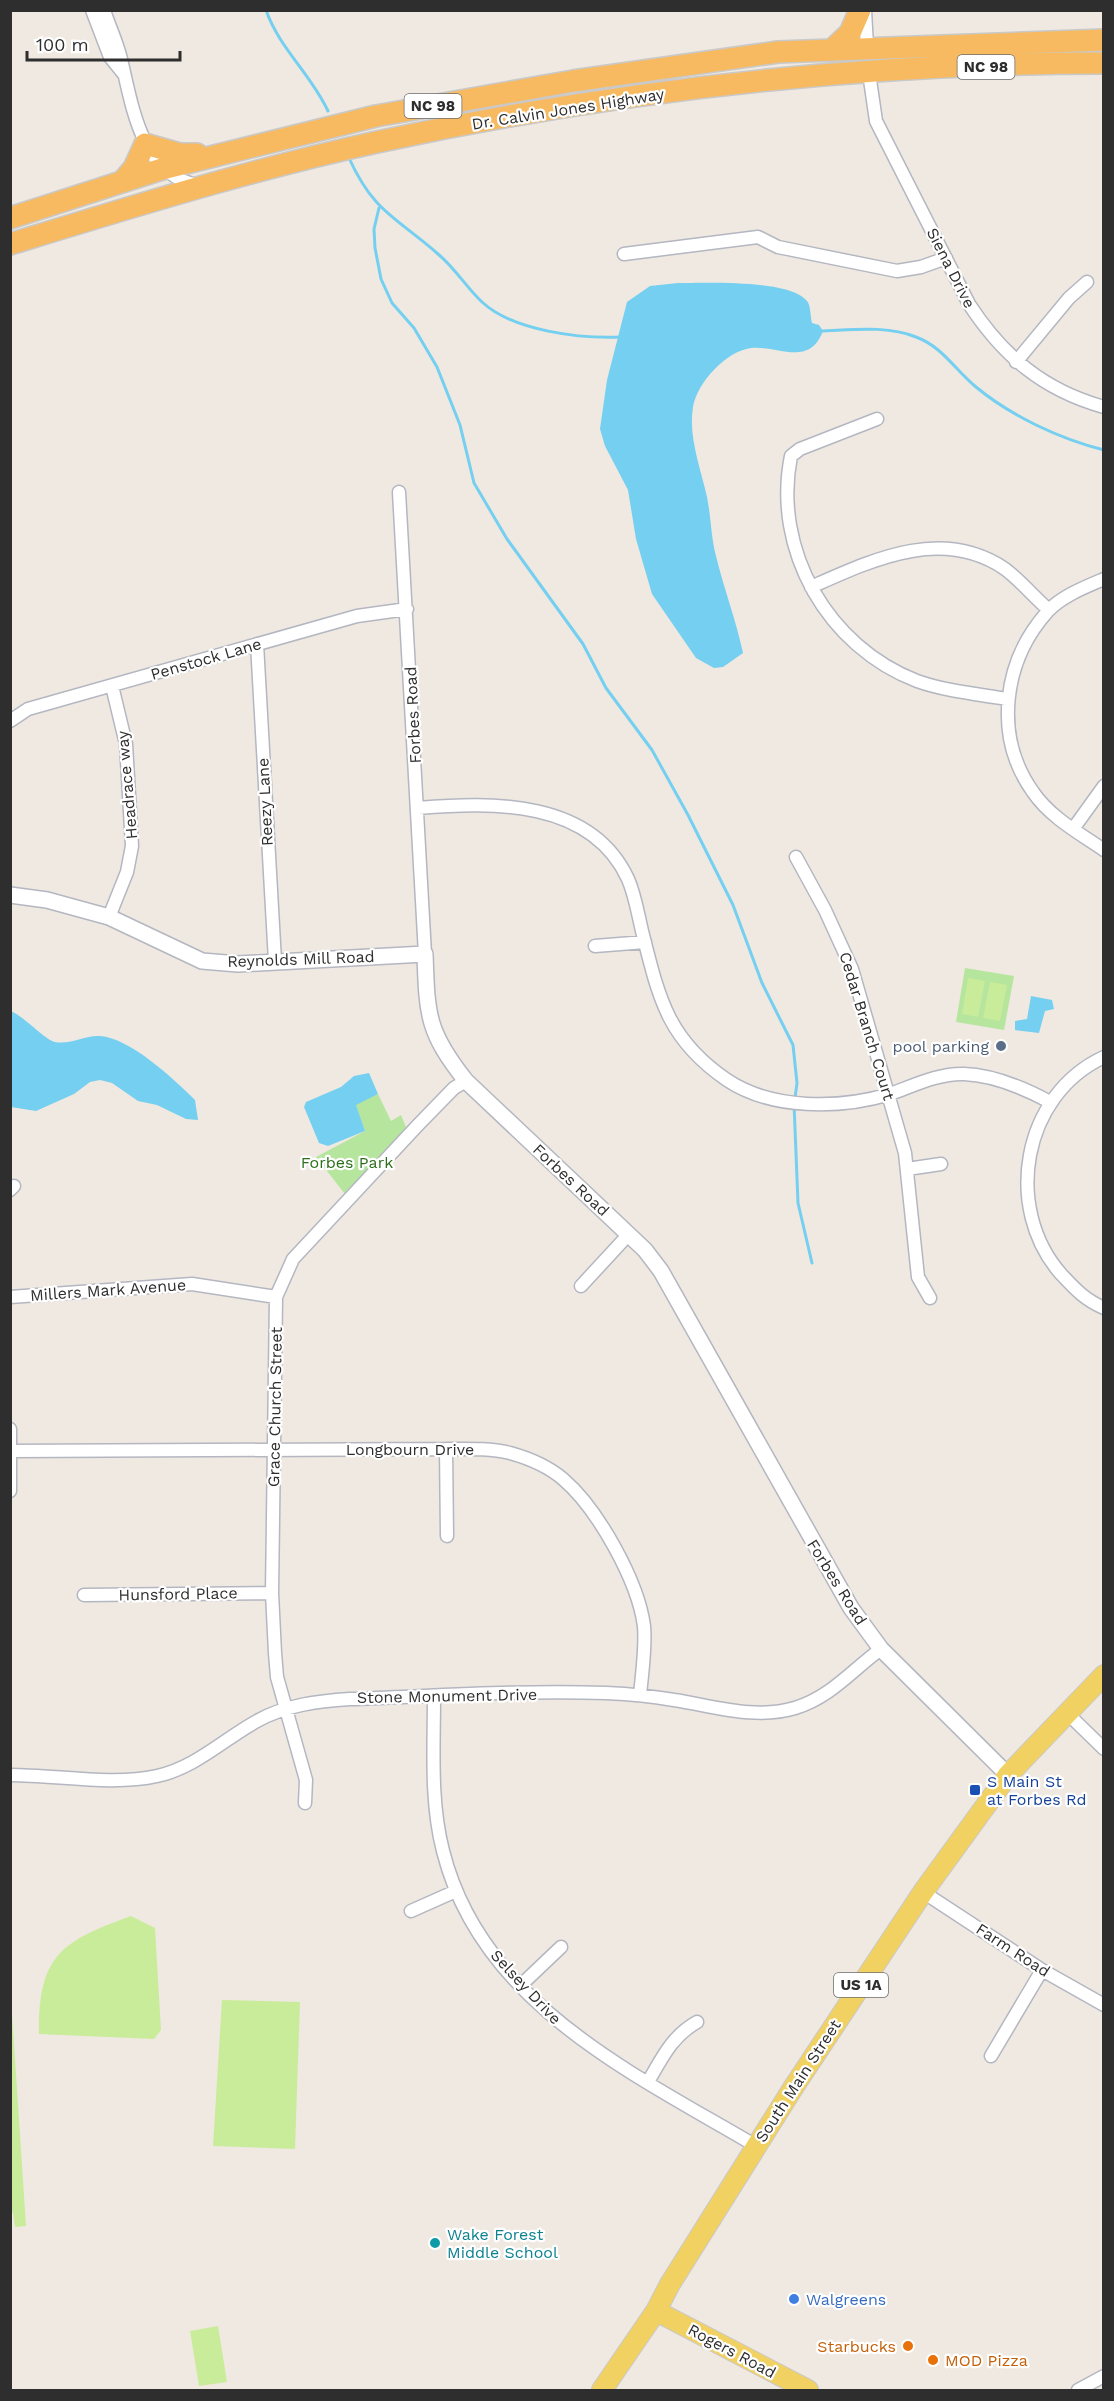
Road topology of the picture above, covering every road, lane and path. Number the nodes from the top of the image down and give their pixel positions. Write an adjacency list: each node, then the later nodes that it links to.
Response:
1 (104, 10): 11 (street)
2 (860, 10): 8 (highway)
3 (865, 10): 7 (street)
4 (93, 16): 11 (street)
5 (1104, 40): 6 (highway, Dr. Calvin Jones Highway / NC 98)
6 (1013, 42): 7 (highway, Dr. Calvin Jones Highway / NC 98); 10 (highway)
7 (867, 47): 8 (highway, Dr. Calvin Jones Highway / NC 98); 13 (highway)
8 (833, 49): 12 (highway, Dr. Calvin Jones Highway / NC 98)
9 (1104, 63): 10 (highway, Dr. Calvin Jones Highway / NC 98)
10 (868, 73): 13 (highway, Dr. Calvin Jones Highway / NC 98); 25 (street, Siena Drive)
11 (123, 74): 16 (street)
12 (599, 77): 14 (highway, Dr. Calvin Jones Highway / NC 98); 15 (highway)
13 (716, 86): 15 (highway, Dr. Calvin Jones Highway / NC 98)
14 (422, 108): 17 (highway, Dr. Calvin Jones Highway / NC 98); 18 (highway)
15 (451, 128): 18 (highway, Dr. Calvin Jones Highway / NC 98)
16 (145, 144): 17 (highway); 19 (street); 20 (highway)
17 (224, 154): 19 (highway, Dr. Calvin Jones Highway / NC 98)
18 (273, 168): 21 (highway, Dr. Calvin Jones Highway / NC 98)
19 (162, 169): 20 (highway, Dr. Calvin Jones Highway / NC 98); 21 (street)
20 (122, 182): 22 (highway, Dr. Calvin Jones Highway / NC 98)
21 (205, 186): 23 (highway, Dr. Calvin Jones Highway / NC 98)
22 (10, 218)
23 (10, 244)
24 (624, 254): 25 (street)
25 (946, 258): 27 (street, Siena Drive)
26 (1087, 282): 27 (street)
27 (1016, 362): 28 (street, Siena Drive)
28 (1104, 407)
29 (877, 419): 32 (street)
30 (399, 492): 33 (street, Forbes Road)
31 (1104, 579): 34 (street)
32 (811, 587): 34 (street); 37 (street)
33 (407, 609): 35 (street, Penstock Lane); 40 (street, Forbes Road)
34 (1049, 610): 37 (street)
35 (257, 644): 36 (street, Penstock Lane); 49 (street, Reezy Lane)
36 (112, 686): 38 (street, Penstock Lane); 45 (street, Headrace way)
37 (1007, 699): 41 (street)
38 (10, 721)
39 (1104, 786): 41 (street)
40 (418, 808): 46 (street); 48 (street, Forbes Road)
41 (1072, 829): 42 (street)
42 (1104, 850)
43 (796, 857): 52 (street, Cedar Branch Court)
44 (10, 895): 45 (street, Reynolds Mill Road)
45 (109, 917): 49 (street, Reynolds Mill Road)
46 (645, 942): 47 (street); 52 (street)
47 (595, 946)
48 (425, 954): 49 (street, Reynolds Mill Road); 51 (street, Forbes Road)
49 (275, 961)
50 (1104, 1057): 53 (street)
51 (465, 1081): 56 (street, Forbes Road); 59 (street, Grace Church Street)
52 (889, 1094): 53 (street); 55 (street, Cedar Branch Court)
53 (1050, 1102): 61 (street)
54 (941, 1164): 55 (street)
55 (907, 1169): 60 (street, Cedar Branch Court)
56 (629, 1234): 57 (street); 70 (street, Forbes Road)
57 (581, 1286)
58 (10, 1297): 59 (street, Millers Mark Avenue)
59 (276, 1297): 65 (street, Grace Church Street)
60 (930, 1298)
61 (1104, 1308)
62 (10, 1430): 64 (street)
63 (446, 1449): 65 (street, Longbourn Drive); 67 (street); 72 (street, Longbourn Drive)
64 (11, 1450): 65 (street, Longbourn Drive); 66 (street)
65 (274, 1450): 68 (street, Grace Church Street)
66 (10, 1491)
67 (447, 1536)
68 (272, 1593): 69 (street, Hunsford Place); 74 (street, Grace Church Street)
69 (84, 1595)
70 (881, 1649): 72 (street, Stone Monument Drive); 78 (street, Forbes Road)
71 (1104, 1675): 75 (main road, South Main Street / US 1A)
72 (639, 1695): 73 (street, Stone Monument Drive)
73 (434, 1696): 74 (street, Stone Monument Drive); 80 (street, Selsey Drive)
74 (285, 1710): 77 (street, Stone Monument Drive); 79 (street, Grace Church Street)
75 (1066, 1712): 76 (street); 78 (main road, South Main Street / US 1A)
76 (1104, 1749)
77 (10, 1775)
78 (1008, 1775): 81 (main road, South Main Street / US 1A)
79 (304, 1803)
80 (456, 1891): 82 (street); 85 (street, Selsey Drive)
81 (923, 1892): 84 (street, Farm Road); 90 (main road, South Main Street / US 1A)
82 (411, 1911)
83 (561, 1947): 85 (street)
84 (1042, 1970): 86 (street, Farm Road); 88 (street)
85 (520, 1986): 89 (street, Selsey Drive)
86 (1104, 2005)
87 (697, 2022): 89 (street)
88 (991, 2056)
89 (648, 2082): 90 (street, Selsey Drive)
90 (756, 2146): 91 (main road, South Main Street / US 1A)
91 (656, 2312): 93 (main road, South Main Street / US 1A); 94 (main road, Rogers Road)
92 (1104, 2376): 95 (street)
93 (602, 2391)
94 (808, 2391)
95 (1078, 2391)

